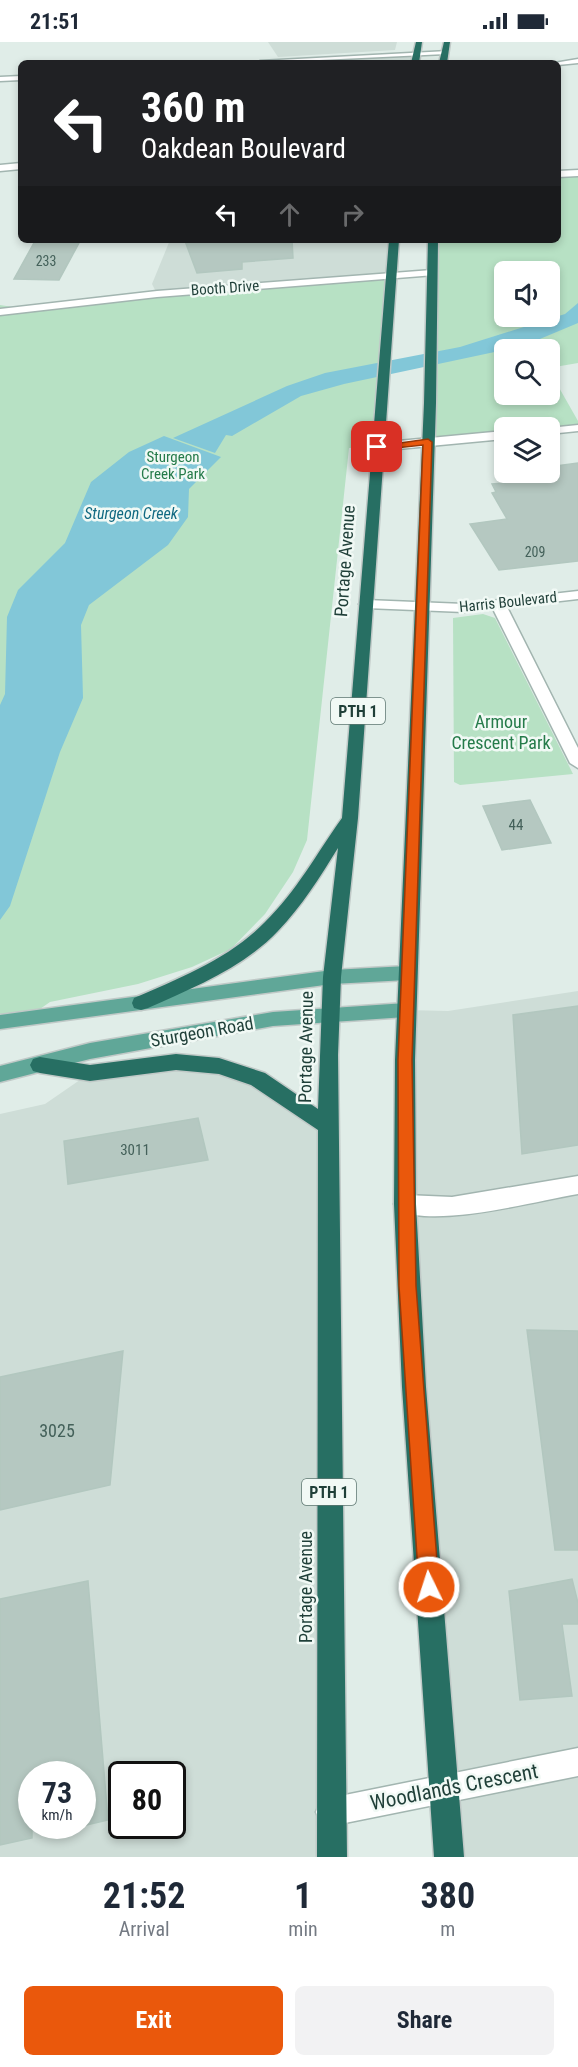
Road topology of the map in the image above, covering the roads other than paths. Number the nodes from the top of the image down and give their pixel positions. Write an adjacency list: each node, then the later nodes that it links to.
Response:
1 (419, 42): 4 (highway)
2 (447, 42): 3 (highway)
3 (446, 52): 4 (street); 7 (highway)
4 (417, 54): 5 (street); 6 (highway)
5 (312, 60)
6 (415, 60)
7 (444, 60)
8 (578, 62): 9 (street)
9 (561, 63)
10 (18, 78): 11 (street)
11 (0, 79)
12 (18, 166): 13 (street)
13 (0, 168)
14 (578, 173): 15 (street)
15 (561, 174)
16 (394, 243): 19 (highway, Portage Avenue / PTH 1)
17 (433, 243): 18 (highway)
18 (432, 273): 19 (street, Booth Drive); 26 (highway)
19 (391, 276): 21 (street, Booth Drive); 27 (highway, Portage Avenue / PTH 1)
20 (0, 305): 21 (street, Booth Drive)
21 (19, 308): 22 (street, Booth Drive)
22 (0, 312)
23 (578, 428): 24 (street)
24 (560, 430)
25 (494, 436): 26 (street)
26 (428, 442): 27 (street); 31 (highway)
27 (377, 447): 29 (highway, Portage Avenue / PTH 1)
28 (578, 595): 30 (street, Harris Boulevard)
29 (366, 604): 31 (street, Harris Boulevard); 33 (highway, Portage Avenue / PTH 1)
30 (498, 604): 31 (street, Harris Boulevard); 32 (street)
31 (422, 606): 34 (highway)
32 (578, 763)
33 (350, 818): 35 (highway, Portage Avenue / PTH 1); 36 (highway)
34 (408, 973): 35 (main road, Sturgeon Road); 37 (highway)
35 (332, 977): 36 (main road, Sturgeon Road); 38 (highway, Portage Avenue / PTH 1)
36 (141, 1003): 39 (main road, Sturgeon Road)
37 (406, 1010): 38 (main road, Sturgeon Road); 44 (highway)
38 (330, 1014): 40 (main road, Sturgeon Road); 42 (highway, Portage Avenue / PTH 1)
39 (0, 1022)
40 (40, 1065): 41 (main road, Sturgeon Road); 42 (highway)
41 (0, 1074)
42 (328, 1126): 47 (highway, Portage Avenue / PTH 1)
43 (578, 1185): 44 (street)
44 (405, 1204): 46 (highway)
45 (578, 1762): 46 (street, Woodlands Crescent)
46 (443, 1789): 47 (street, Woodlands Crescent); 49 (highway)
47 (330, 1812): 48 (highway, Portage Avenue / PTH 1)
48 (332, 1857)
49 (449, 1857)

